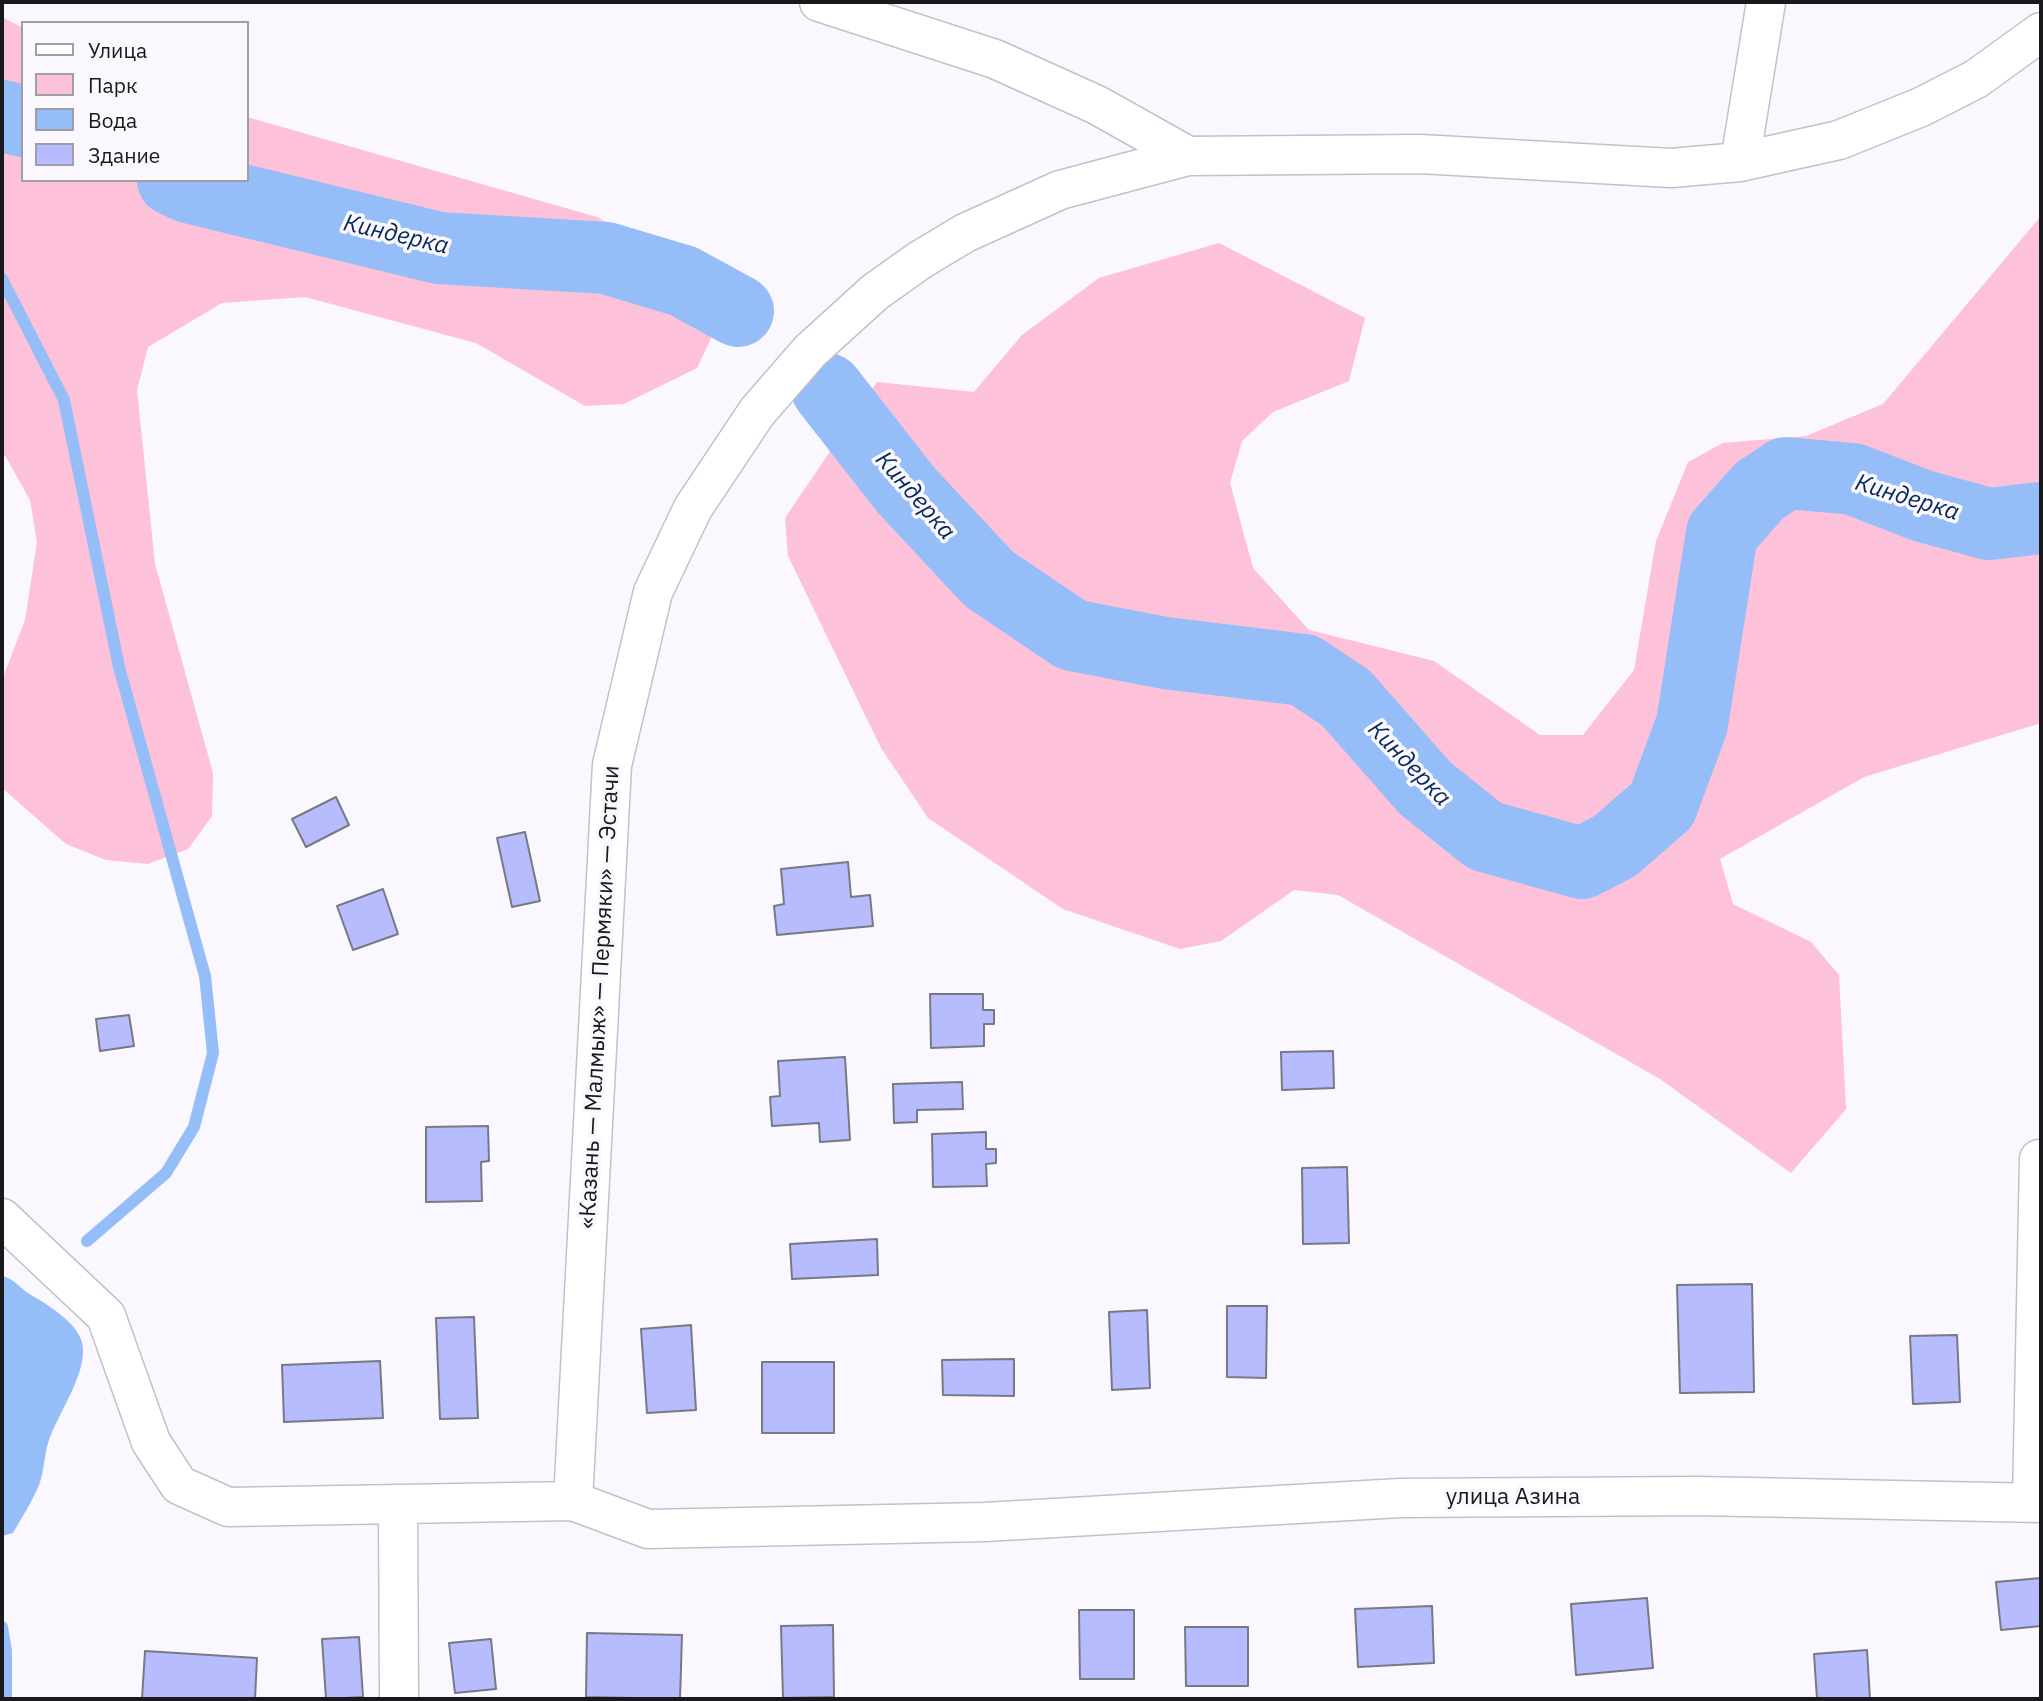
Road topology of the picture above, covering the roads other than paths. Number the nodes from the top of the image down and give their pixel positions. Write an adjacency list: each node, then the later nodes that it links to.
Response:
1 (819, 2): 4 (street)
2 (1766, 2): 5 (street)
3 (2041, 32): 5 (street, «Казань — Малмыж» — Пермяки» — Эстачи)
4 (1188, 156): 5 (street, «Казань — Малмыж» — Пермяки» — Эстачи); 8 (street, «Казань — Малмыж» — Пермяки» — Эстачи)
5 (1741, 162)
6 (2039, 1159): 9 (street)
7 (2, 1218): 10 (street)
8 (573, 1501): 9 (street, улица Азина); 10 (street)
9 (2036, 1503)
10 (398, 1504): 11 (street)
11 (399, 1699)

